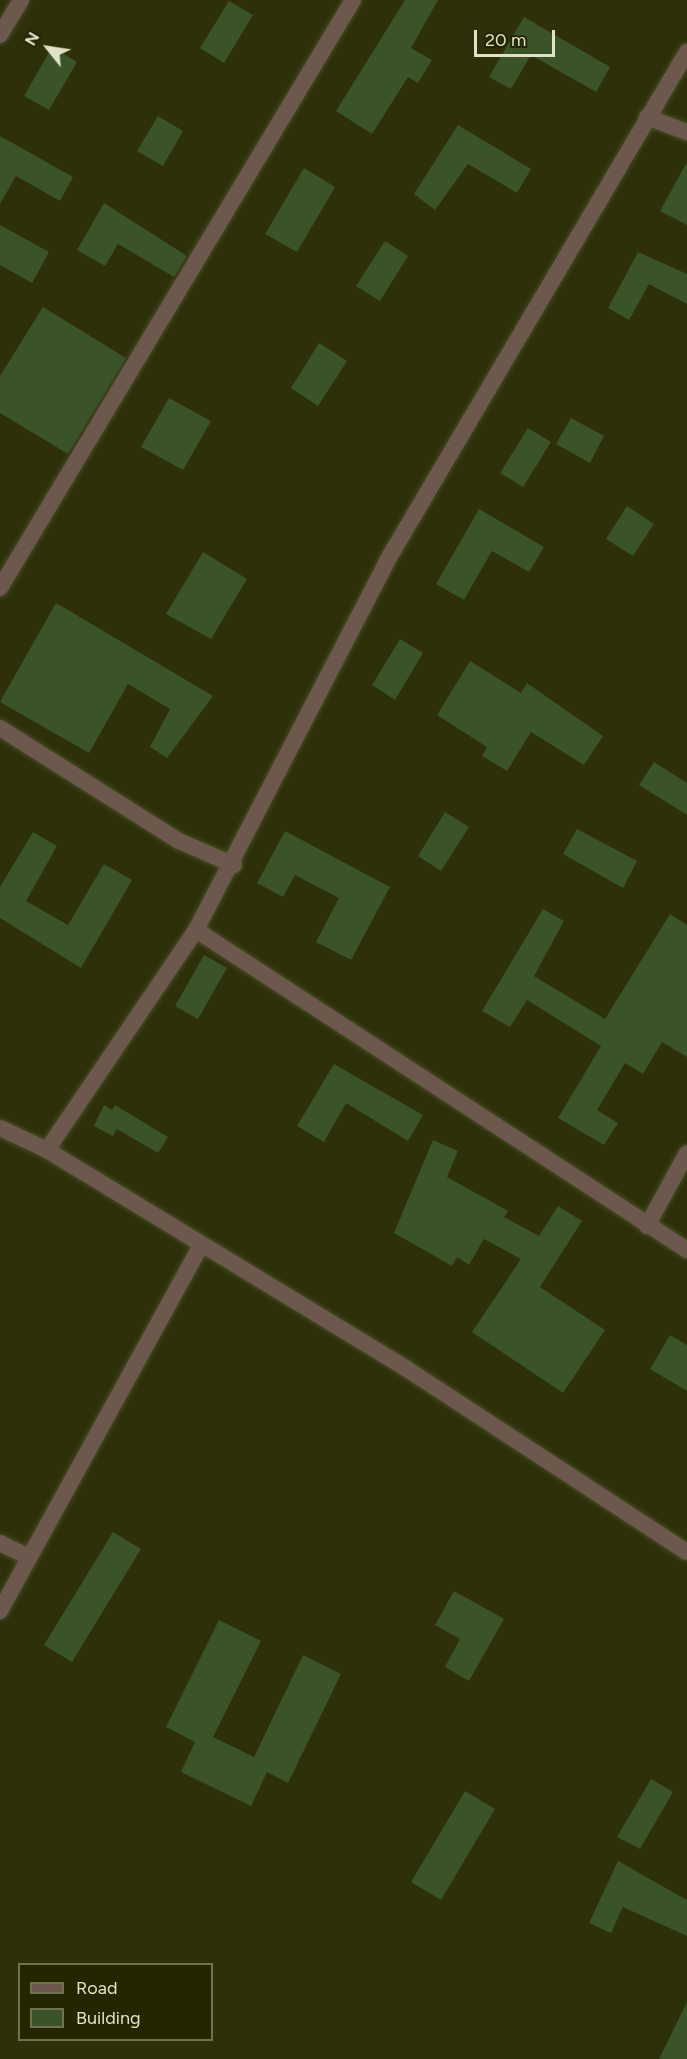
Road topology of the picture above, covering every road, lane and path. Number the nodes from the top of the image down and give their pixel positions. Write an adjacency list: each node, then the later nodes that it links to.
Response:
1 (353, 0): 7 (street)
2 (12, 8): 3 (street)
3 (0, 35)
4 (687, 51): 5 (street)
5 (647, 117): 6 (street); 9 (street)
6 (687, 132)
7 (0, 588)
8 (0, 728): 9 (street)
9 (234, 865): 10 (street)
10 (196, 930): 12 (street); 14 (street)
11 (0, 1128): 12 (street)
12 (47, 1150): 15 (street)
13 (687, 1153): 14 (street)
14 (647, 1226): 16 (street)
15 (201, 1245): 18 (street); 19 (street)
16 (687, 1250)
17 (0, 1543): 19 (street)
18 (687, 1552)
19 (29, 1557): 20 (street)
20 (0, 1611)

